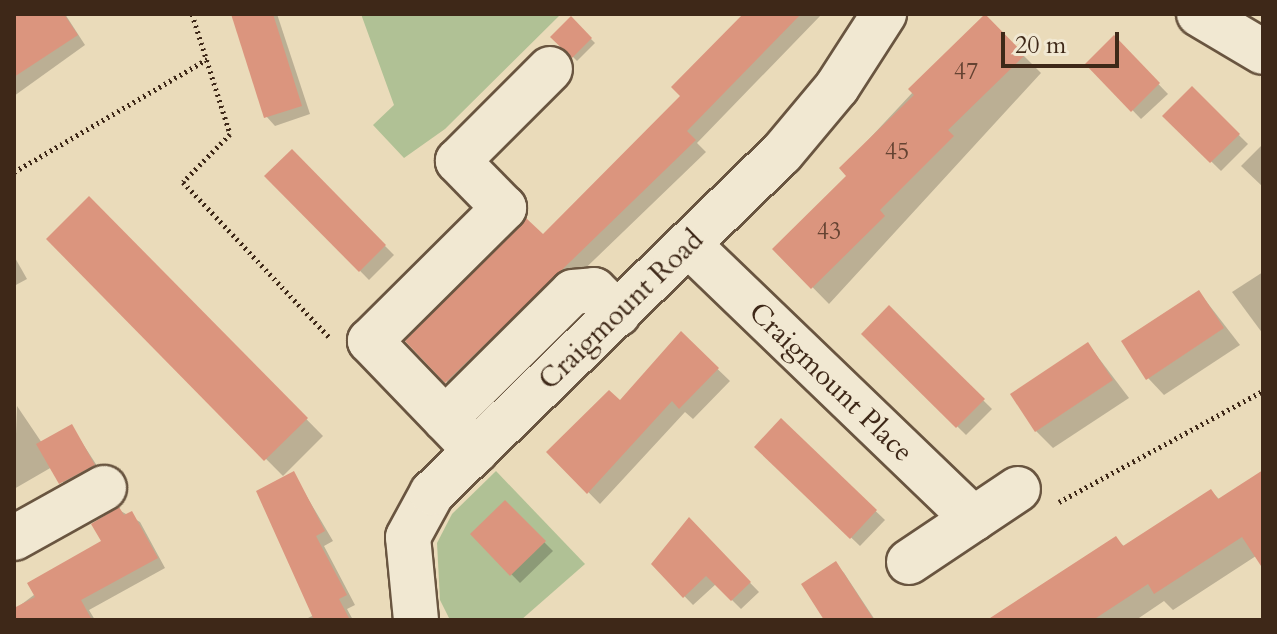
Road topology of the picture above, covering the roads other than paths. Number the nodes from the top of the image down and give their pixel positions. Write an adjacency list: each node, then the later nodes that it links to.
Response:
1 (884, 14): 5 (street, Craigmount Road)
2 (1199, 14): 3 (street)
3 (1262, 50)
4 (550, 69): 7 (street)
5 (689, 245): 6 (street, Craigmount Road); 11 (street, Craigmount Place)
6 (618, 314): 7 (street); 8 (street, Craigmount Road)
7 (445, 419): 8 (street)
8 (476, 451): 14 (street, Craigmount Road)
9 (104, 488): 12 (street)
10 (1018, 489): 11 (street)
11 (974, 519): 13 (street)
12 (14, 538)
13 (909, 562)
14 (416, 620)

